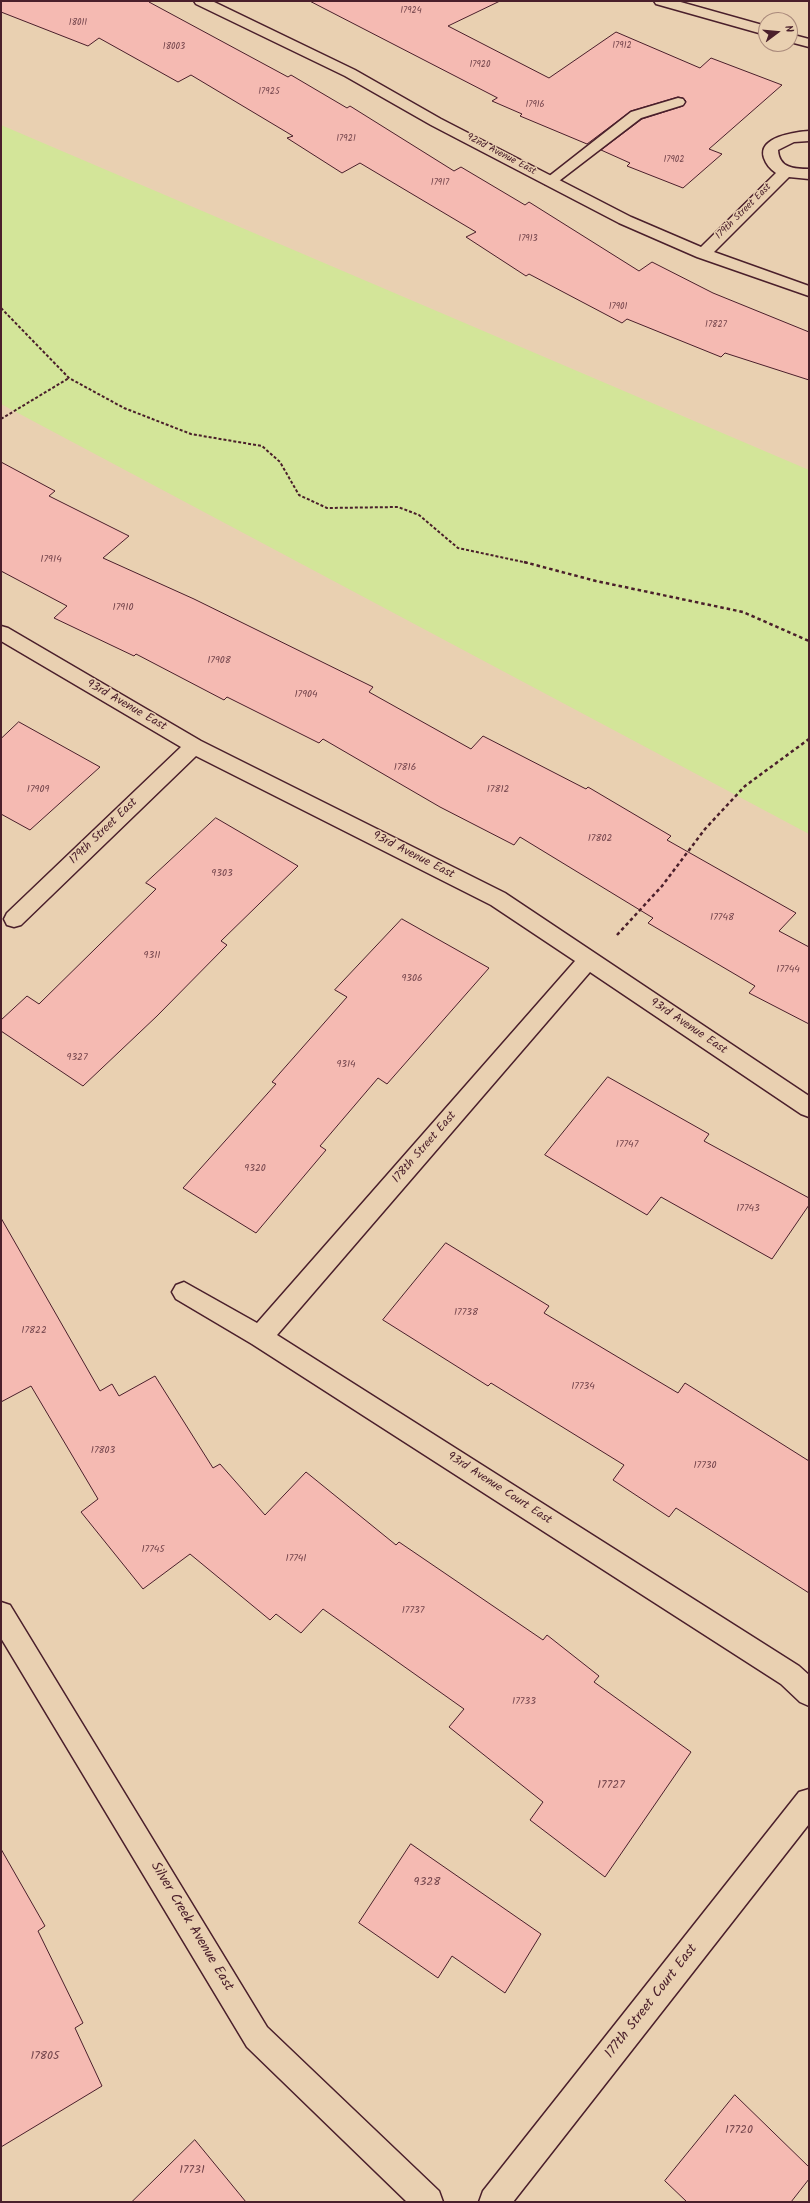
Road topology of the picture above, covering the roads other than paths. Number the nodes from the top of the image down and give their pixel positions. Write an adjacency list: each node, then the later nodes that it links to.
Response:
1 (201, 1): 10 (street, 92nd Avenue East)
2 (661, 1): 3 (street)
3 (758, 29)
4 (798, 41): 5 (street)
5 (809, 44)
6 (678, 102): 10 (lane)
7 (809, 136): 8 (street)
8 (785, 172): 9 (street); 11 (street, 179th Street East)
9 (809, 174)
10 (550, 181): 11 (street, 92nd Avenue East)
11 (703, 254): 12 (street, 92nd Avenue East)
12 (809, 291)
13 (1, 633): 14 (street, 93rd Avenue East)
14 (194, 746): 15 (street, 179th Street East); 16 (street, 93rd Avenue East)
15 (14, 919)
16 (589, 959): 17 (street, 93rd Avenue East); 19 (street, 178th Street East)
17 (809, 1108)
18 (184, 1292): 19 (street, 93rd Avenue Court East)
19 (260, 1337): 21 (street, 93rd Avenue Court East)
20 (1, 1614): 23 (street, Silver Creek Avenue East)
21 (809, 1693)
22 (809, 1802): 24 (street, 177th Street Court East)
23 (428, 2202)
24 (494, 2202)

